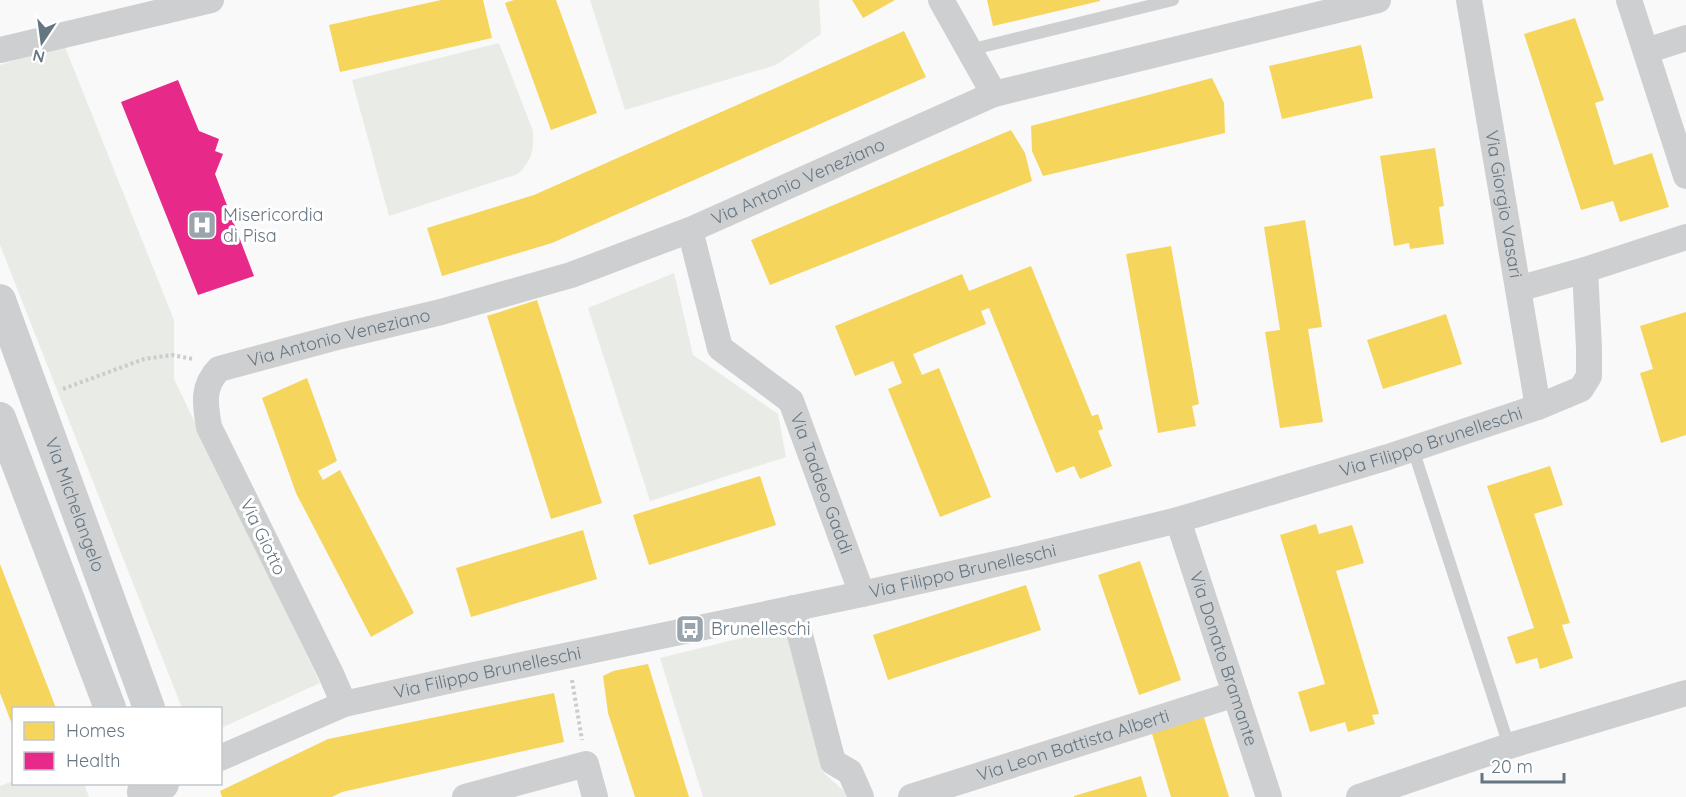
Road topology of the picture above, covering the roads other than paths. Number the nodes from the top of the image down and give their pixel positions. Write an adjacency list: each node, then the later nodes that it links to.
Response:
1 (211, 0): 8 (street)
2 (941, 0): 9 (street)
3 (1173, 0): 9 (lane)
4 (1378, 0): 11 (street, Via Antonio Veneziano)
5 (1469, 0): 16 (street, Via Giorgio Vasari)
6 (1629, 0): 10 (street)
7 (1686, 38): 10 (street)
8 (0, 50)
9 (969, 50): 11 (street)
10 (1646, 51): 12 (street)
11 (994, 94): 13 (street, Via Antonio Veneziano)
12 (1686, 176)
13 (690, 230): 18 (street, Via Antonio Veneziano); 23 (street, Via Taddeo Gaddi)
14 (1686, 237): 15 (street)
15 (1585, 270): 16 (street); 19 (street, Via Filippo Brunelleschi)
16 (1518, 289): 19 (street, Via Giorgio Vasari)
17 (0, 300): 29 (street, Via Michelangelo)
18 (219, 369): 27 (street, Via Giotto)
19 (1538, 407): 21 (street, Via Filippo Brunelleschi)
20 (0, 418): 28 (street)
21 (1413, 449): 22 (street, Via Filippo Brunelleschi); 30 (lane)
22 (1178, 520): 23 (street, Via Filippo Brunelleschi); 26 (street, Via Donato Bramante)
23 (862, 594): 24 (street, Via Filippo Brunelleschi)
24 (793, 608): 27 (street, Via Filippo Brunelleschi); 34 (street)
25 (1686, 693): 30 (street)
26 (1235, 694): 35 (street, Via Leon Battista Alberti); 36 (street, Via Donato Bramante)
27 (344, 705): 31 (street, Via Filippo Brunelleschi)
28 (110, 707)
29 (150, 707)
30 (1509, 746): 37 (street)
31 (222, 757)
32 (465, 797): 33 (street)
33 (595, 797)
34 (861, 797)
35 (911, 797)
36 (1269, 797)
37 (1359, 797)

